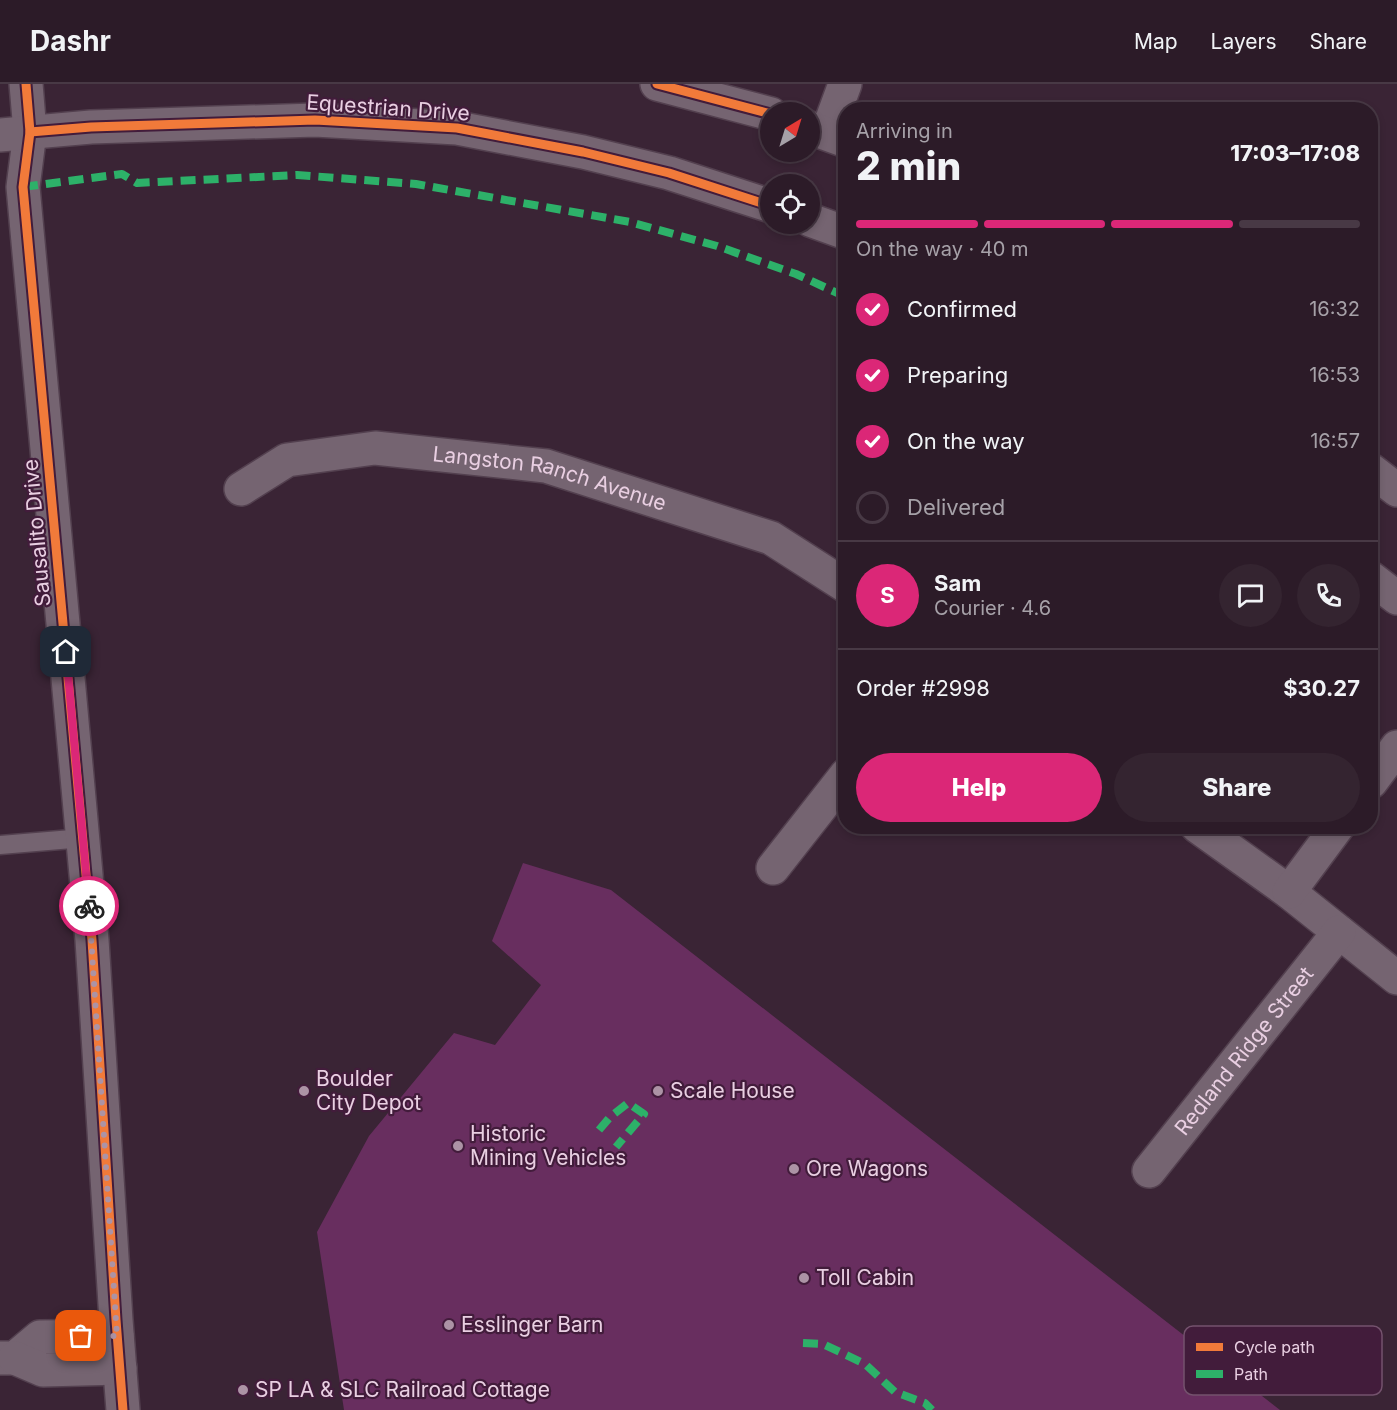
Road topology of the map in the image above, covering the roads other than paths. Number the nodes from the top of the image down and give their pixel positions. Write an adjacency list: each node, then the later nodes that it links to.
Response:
1 (26, 84): 7 (street, Sausalito Drive)
2 (657, 84): 6 (street)
3 (845, 84): 4 (street)
4 (839, 102)
5 (838, 105): 8 (street)
6 (760, 111)
7 (15, 133): 9 (street, Equestrian Drive); 23 (street, Sausalito Drive)
8 (828, 134)
9 (760, 203)
10 (820, 224): 11 (street)
11 (838, 230)
12 (1378, 475): 14 (street)
13 (242, 489): 15 (street, Langston Ranch Avenue)
14 (1397, 490)
15 (838, 581)
16 (1378, 583): 17 (street)
17 (1397, 598)
18 (1397, 747): 19 (street)
19 (1378, 773)
20 (838, 785): 25 (street)
21 (1208, 834): 26 (street)
22 (1332, 834): 26 (street)
23 (84, 838): 24 (lane); 30 (street, Sausalito Drive)
24 (0, 845)
25 (773, 868)
26 (1288, 892): 27 (street)
27 (1340, 932): 28 (street); 29 (street, Redland Ridge Street)
28 (1397, 978)
29 (1149, 1171)
30 (117, 1336): 31 (street); 32 (street, Sausalito Drive)
31 (8, 1358): 32 (street)
32 (120, 1368): 33 (street, Sausalito Drive)
33 (123, 1410)

